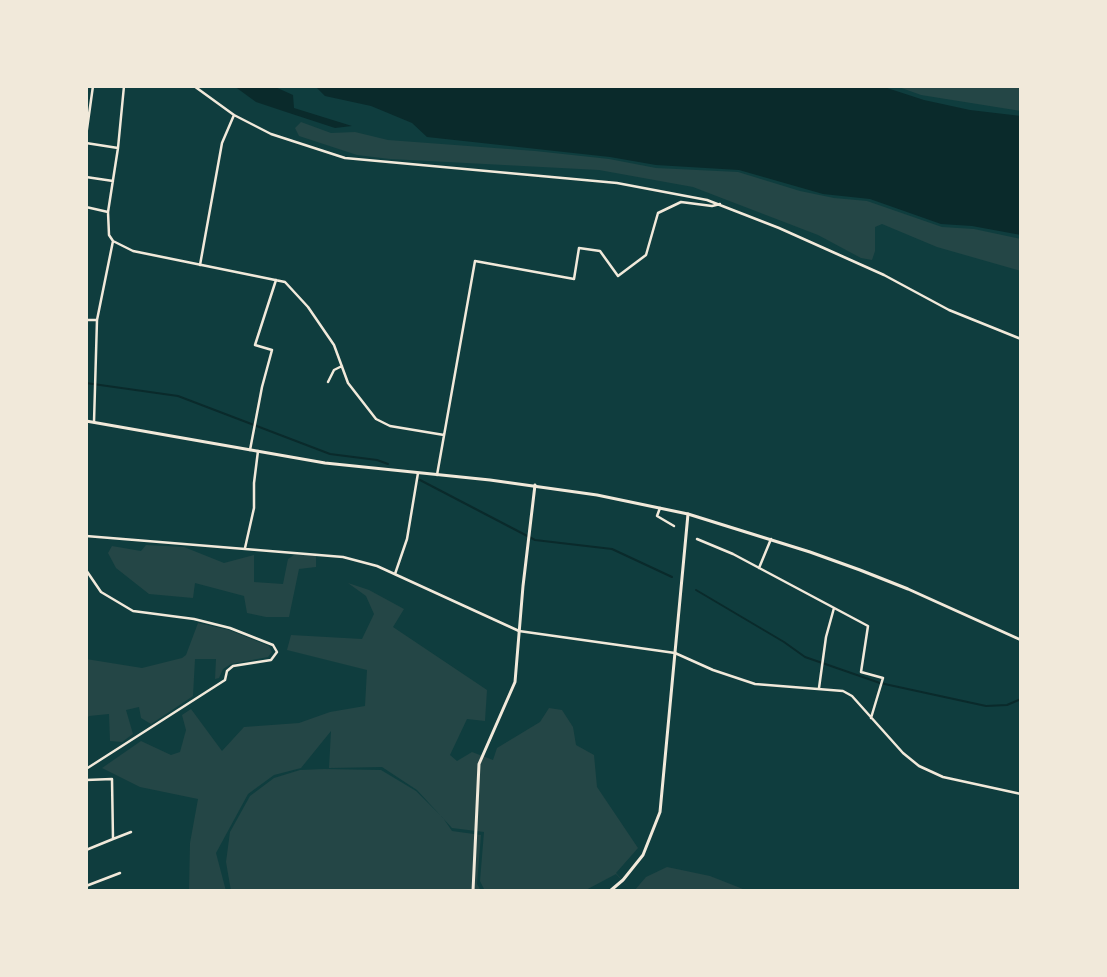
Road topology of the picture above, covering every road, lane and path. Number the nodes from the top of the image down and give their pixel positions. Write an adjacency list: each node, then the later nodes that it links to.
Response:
1 (93, 86): 5 (street)
2 (124, 86): 7 (street)
3 (194, 86): 4 (street)
4 (234, 115): 10 (street); 14 (street)
5 (86, 136)
6 (86, 142): 7 (street)
7 (118, 148): 9 (street)
8 (86, 177): 9 (street)
9 (113, 181): 12 (street)
10 (720, 204): 18 (street); 23 (street)
11 (86, 207): 12 (street)
12 (108, 212): 13 (street)
13 (113, 241): 14 (street); 17 (street)
14 (200, 265): 15 (street)
15 (276, 280): 19 (street); 24 (street)
16 (86, 320): 17 (street)
17 (97, 320): 22 (street)
18 (1021, 339)
19 (342, 366): 20 (street); 23 (street)
20 (328, 382)
21 (86, 421): 22 (main road)
22 (94, 422): 24 (main road)
23 (444, 435): 27 (street)
24 (250, 450): 25 (main road)
25 (258, 451): 26 (main road); 35 (street)
26 (418, 473): 27 (main road); 38 (street)
27 (437, 475): 28 (main road)
28 (535, 485): 29 (main road); 40 (main road)
29 (660, 508): 30 (main road); 31 (street)
30 (688, 514): 34 (main road); 42 (main road)
31 (674, 526)
32 (86, 536): 35 (street)
33 (697, 539): 36 (street)
34 (771, 539): 36 (street); 41 (main road)
35 (245, 548): 38 (street)
36 (759, 568): 39 (street)
37 (86, 570): 45 (street)
38 (395, 574): 40 (street)
39 (834, 608): 43 (street); 44 (street)
40 (519, 631): 42 (street); 54 (main road)
41 (1021, 640)
42 (675, 653): 43 (street); 55 (main road)
43 (819, 688): 44 (street)
44 (871, 718): 47 (street)
45 (86, 769)
46 (86, 780): 49 (street)
47 (1021, 794)
48 (131, 832): 49 (street)
49 (113, 839): 50 (street)
50 (86, 850)
51 (120, 873): 52 (street)
52 (88, 885): 53 (street)
53 (92, 891)
54 (473, 891)
55 (610, 891)

